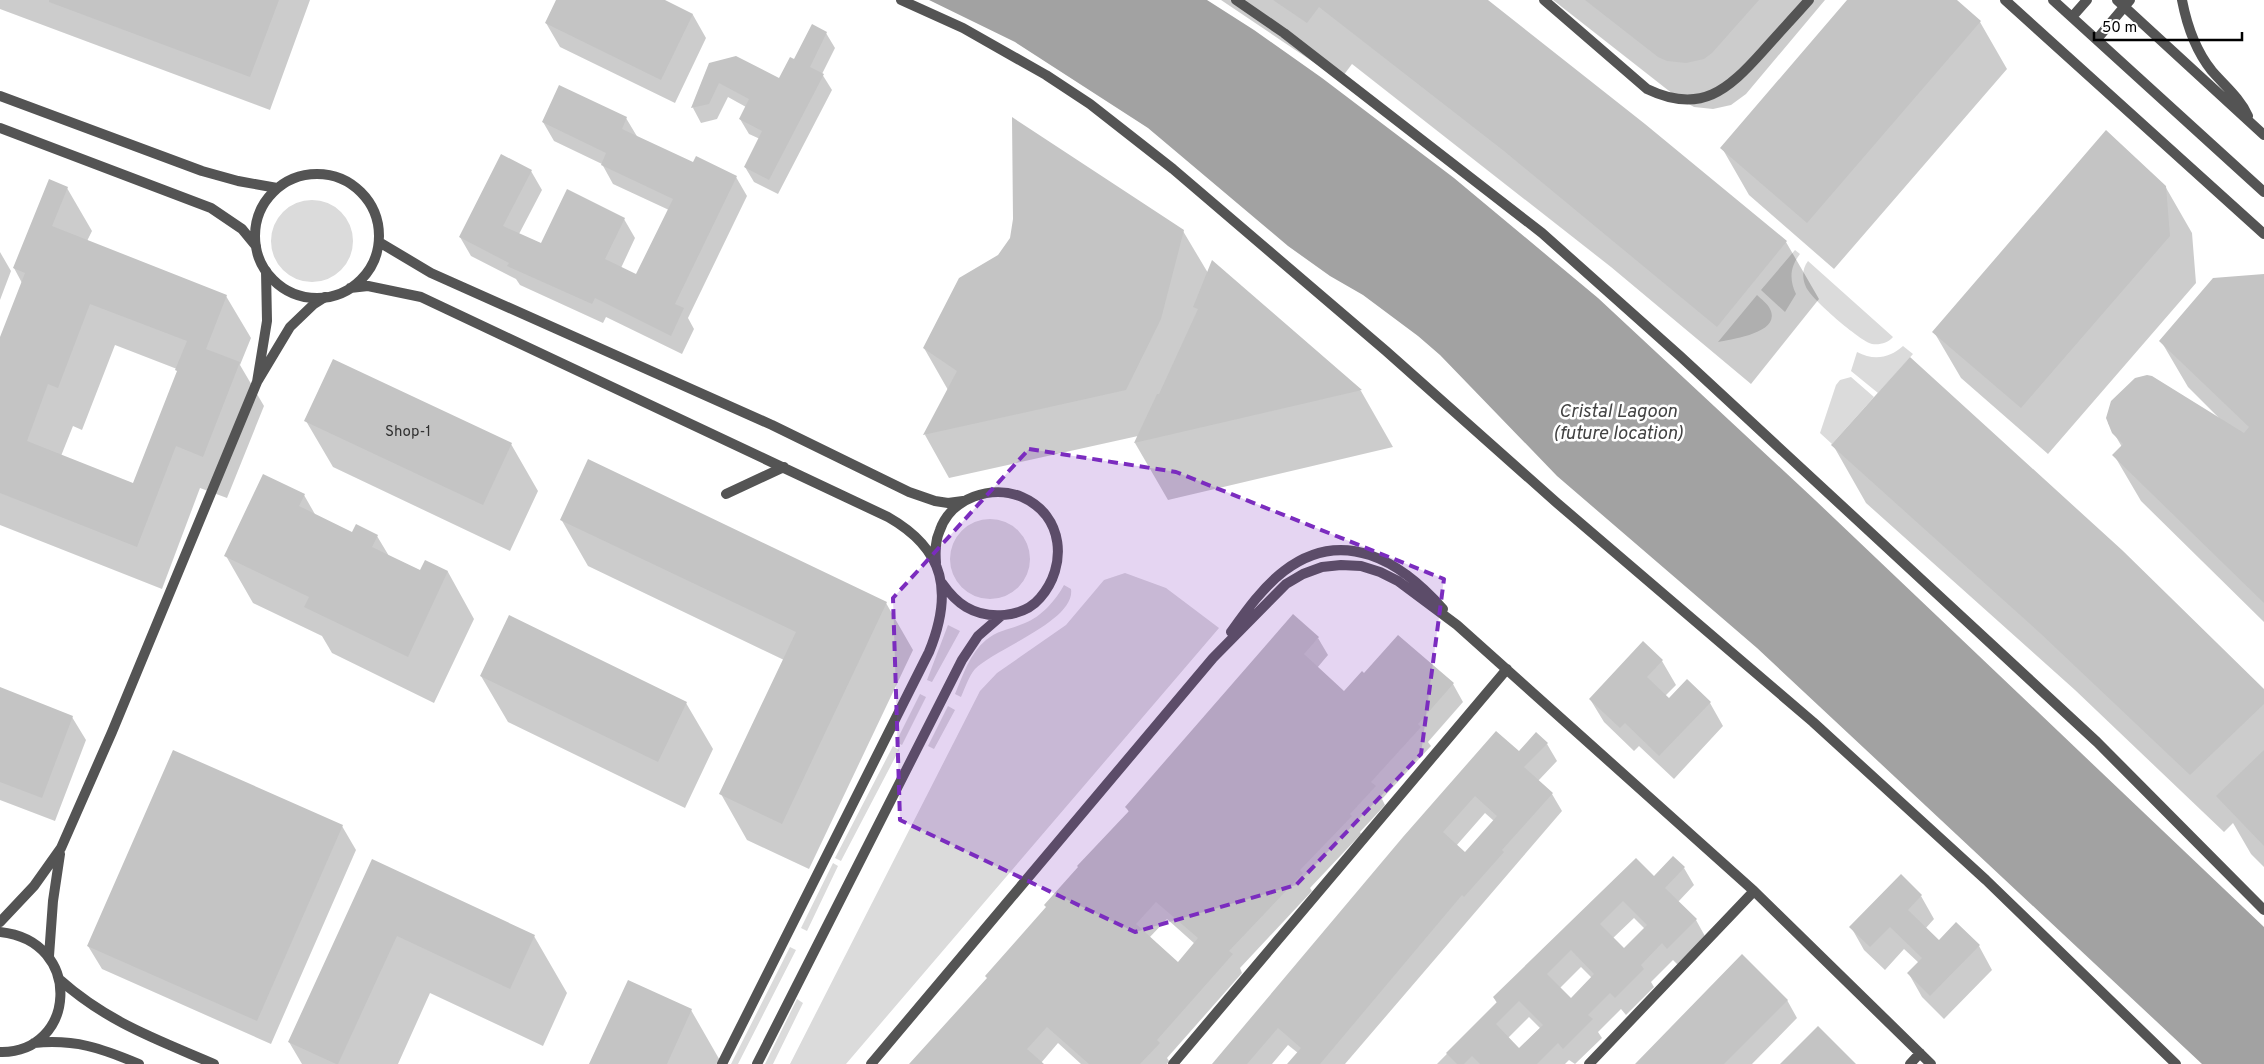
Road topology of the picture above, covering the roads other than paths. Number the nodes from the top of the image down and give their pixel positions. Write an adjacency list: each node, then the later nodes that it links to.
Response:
1 (901, 0): 53 (street)
2 (1236, 0): 36 (street)
3 (1544, 0): 4 (street)
4 (1809, 0)
5 (2006, 0): 18 (street)
6 (2053, 0): 10 (street)
7 (2087, 0): 10 (street)
8 (2182, 0): 13 (street)
9 (2124, 2): 11 (street); 13 (street)
10 (2072, 17): 11 (street)
11 (2097, 39): 17 (street)
12 (0, 96): 16 (street)
13 (2252, 124): 15 (street)
14 (0, 128): 20 (street)
15 (2264, 135)
16 (276, 188): 19 (street); 20 (street)
17 (2264, 192)
18 (2264, 234)
19 (379, 242): 22 (street); 27 (street)
20 (256, 246): 21 (street)
21 (266, 270): 23 (street); 24 (street)
22 (350, 288): 23 (street); 25 (street)
23 (325, 297): 24 (street)
24 (257, 382): 34 (street)
25 (784, 468): 26 (street); 28 (street)
26 (726, 494)
27 (963, 501): 28 (street); 30 (street)
28 (936, 563): 29 (street)
29 (942, 584): 30 (street); 46 (street)
30 (1001, 616): 47 (street)
31 (1457, 625): 32 (street); 32 (street); 33 (street)
32 (1213, 658): 48 (street)
33 (1506, 669): 35 (street); 49 (street)
34 (61, 848): 37 (street); 39 (street)
35 (1754, 891): 43 (street); 50 (street)
36 (2264, 910)
37 (0, 922)
38 (0, 932): 39 (street)
39 (49, 956): 40 (street)
40 (59, 979): 41 (street); 45 (street)
41 (34, 1043): 42 (street); 44 (street)
42 (1, 1053)
43 (1920, 1053): 51 (street); 52 (street)
44 (139, 1064)
45 (214, 1064)
46 (722, 1064)
47 (757, 1064)
48 (871, 1064)
49 (1173, 1064)
50 (1589, 1064)
51 (1910, 1064)
52 (1931, 1064)
53 (2176, 1064)

